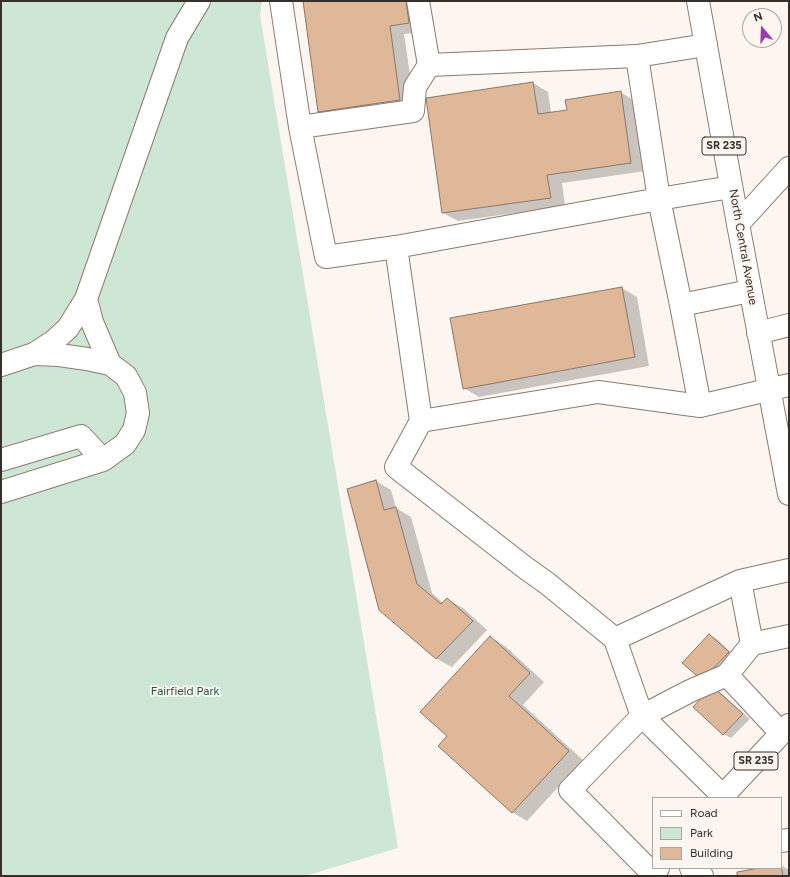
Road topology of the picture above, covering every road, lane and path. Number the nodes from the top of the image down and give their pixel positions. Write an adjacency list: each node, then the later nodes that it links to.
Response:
1 (199, 1): 15 (main road)
2 (281, 1): 8 (main road)
3 (418, 1): 7 (main road)
4 (698, 1): 5 (main road, North Central Avenue / SR 235)
5 (706, 45): 6 (main road); 10 (main road, North Central Avenue / SR 235)
6 (637, 56): 7 (main road); 11 (main road)
7 (429, 65): 8 (main road)
8 (300, 127): 13 (main road)
9 (789, 168): 12 (main road)
10 (731, 187): 11 (main road); 12 (main road, North Central Avenue / SR 235)
11 (659, 199): 13 (main road); 16 (main road)
12 (738, 224): 14 (main road, North Central Avenue / SR 235)
13 (396, 246): 24 (main road)
14 (750, 291): 16 (main road); 18 (main road, North Central Avenue / SR 235)
15 (86, 299): 19 (main road); 20 (main road)
16 (680, 305): 23 (main road)
17 (789, 325): 18 (main road)
18 (758, 333): 22 (main road, North Central Avenue / SR 235)
19 (34, 354): 20 (main road); 21 (main road)
20 (110, 364): 26 (main road)
21 (1, 365)
22 (779, 388): 23 (main road); 28 (main road, North Central Avenue / SR 235)
23 (700, 406): 24 (main road)
24 (421, 421): 32 (main road)
25 (1, 460): 26 (main road)
26 (103, 460): 27 (main road)
27 (1, 492)
28 (789, 494)
29 (789, 570): 30 (main road)
30 (740, 580): 32 (main road); 33 (main road)
31 (789, 636): 33 (main road)
32 (615, 639): 35 (main road)
33 (752, 644): 34 (main road)
34 (727, 675): 35 (main road); 36 (main road)
35 (642, 716): 37 (main road); 40 (main road)
36 (785, 729): 37 (main road, SR 235)
37 (722, 797)
38 (692, 869): 41 (main road)
39 (711, 869): 41 (main road)
40 (654, 872)
41 (702, 876)

